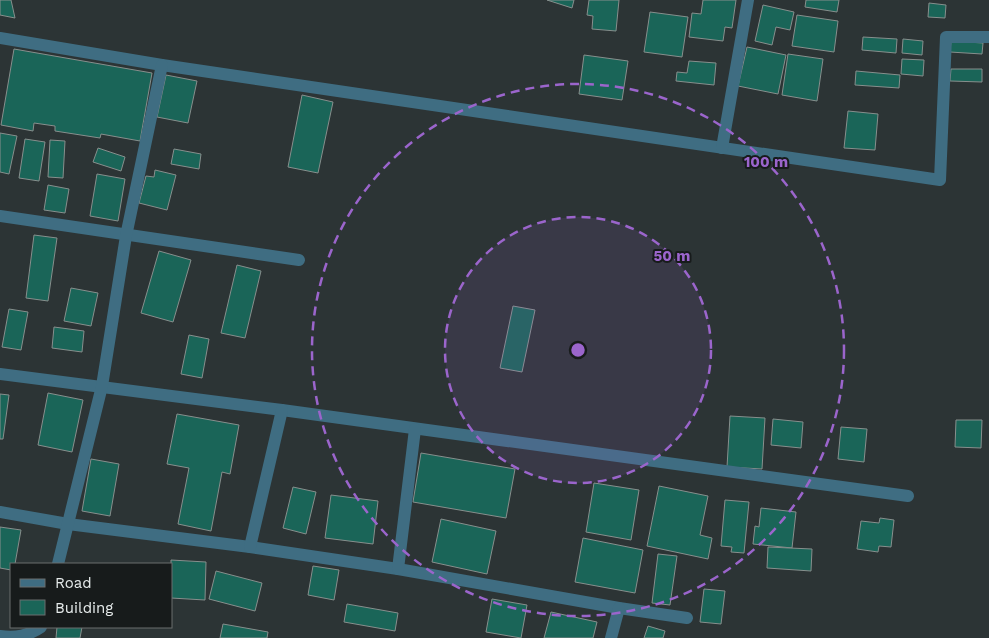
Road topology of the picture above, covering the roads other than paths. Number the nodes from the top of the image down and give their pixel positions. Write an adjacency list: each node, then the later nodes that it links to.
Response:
1 (748, 0): 5 (street)
2 (989, 37): 5 (street)
3 (0, 38): 4 (street)
4 (162, 65): 5 (street); 7 (street)
5 (722, 148)
6 (0, 216): 7 (street)
7 (126, 236): 8 (street); 10 (street)
8 (299, 260)
9 (0, 374): 10 (street)
10 (102, 386): 11 (street); 15 (street)
11 (282, 410): 12 (street); 16 (street)
12 (415, 429): 13 (street); 18 (street)
13 (908, 496)
14 (0, 512): 15 (street)
15 (68, 524): 16 (street); 17 (street)
16 (250, 548): 18 (street)
17 (58, 563)
18 (398, 569): 19 (street)
19 (619, 608): 20 (street); 23 (street)
20 (687, 618)
21 (40, 628): 22 (street)
22 (0, 636)
23 (611, 638)

